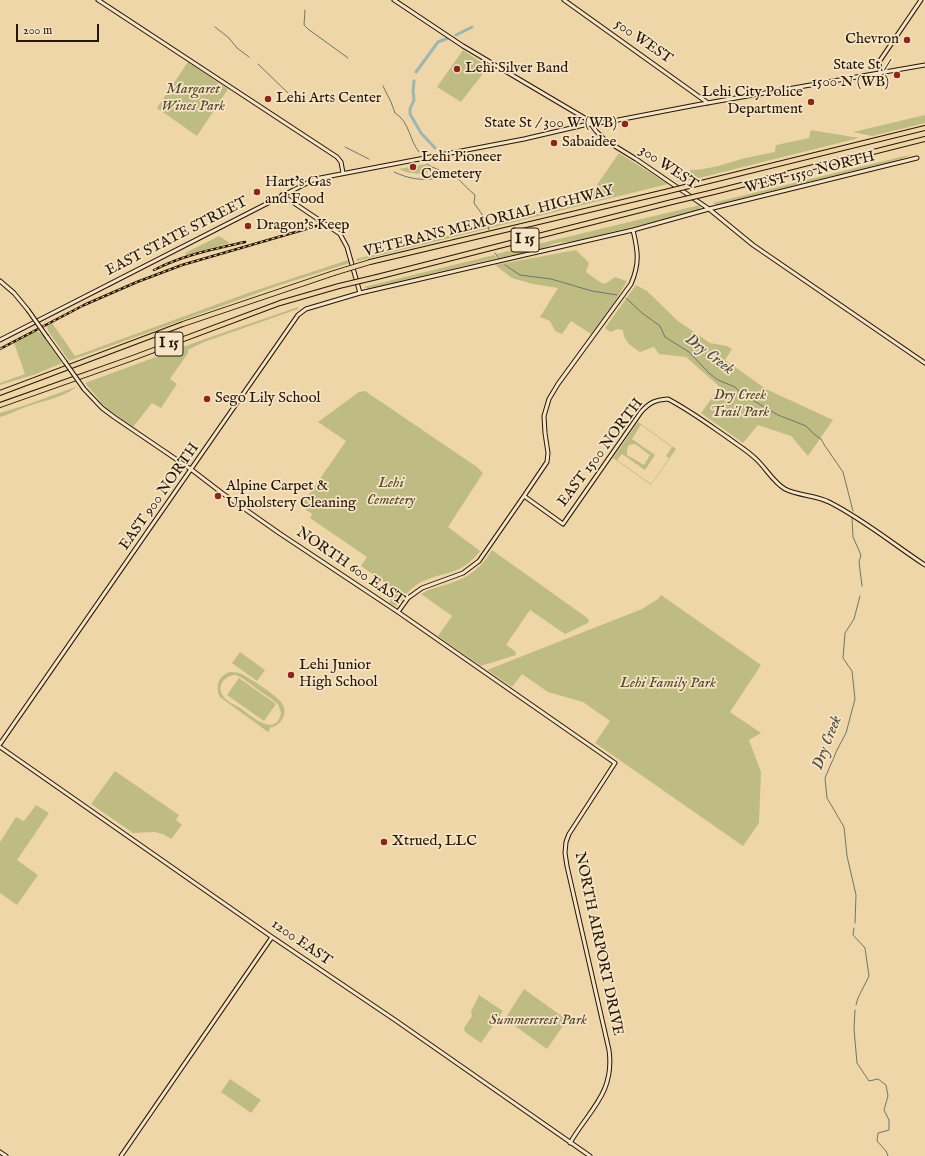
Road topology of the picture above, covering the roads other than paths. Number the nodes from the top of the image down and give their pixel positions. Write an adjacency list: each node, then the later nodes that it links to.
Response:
1 (98, 0): 12 (street)
2 (394, 0): 8 (street, 300 WEST)
3 (564, 0): 7 (street, 500 WEST)
4 (921, 0): 6 (street)
5 (925, 66): 6 (street, EAST STATE STREET)
6 (880, 74): 7 (street, EAST STATE STREET)
7 (708, 103): 8 (street, EAST STATE STREET)
8 (591, 124): 12 (street, EAST STATE STREET); 14 (street, 300 WEST)
9 (925, 128): 21 (highway, VETERANS MEMORIAL HIGHWAY / I 15, bridge)
10 (923, 140): 22 (highway, VETERANS MEMORIAL HIGHWAY / I 15, bridge)
11 (917, 158): 14 (street, WEST 1550 NORTH)
12 (343, 173): 13 (street, EAST STATE STREET)
13 (282, 196): 18 (street); 19 (street, EAST STATE STREET)
14 (709, 209): 15 (street, WEST 1550 NORTH); 20 (street, 300 WEST)
15 (633, 230): 16 (street, WEST 1550 NORTH); 24 (street)
16 (515, 258): 18 (street, EAST 900 NORTH)
17 (0, 281): 23 (street, NORTH 600 EAST, bridge)
18 (360, 293): 23 (street, EAST 900 NORTH)
19 (0, 340)
20 (925, 364)
21 (0, 394)
22 (0, 405)
23 (192, 470): 26 (street, NORTH 600 EAST); 27 (street, EAST 900 NORTH)
24 (524, 496): 25 (street, EAST 1500 NORTH); 26 (street)
25 (925, 565)
26 (398, 612): 28 (street, NORTH 600 EAST)
27 (0, 746): 29 (street, 1200 EAST)
28 (566, 842): 30 (street, NORTH AIRPORT DRIVE)
29 (272, 937): 30 (street, 1200 EAST); 33 (street)
30 (570, 1143): 34 (street, 1200 EAST)
31 (0, 1152): 32 (street)
32 (6, 1156)
33 (120, 1156)
34 (590, 1156)

